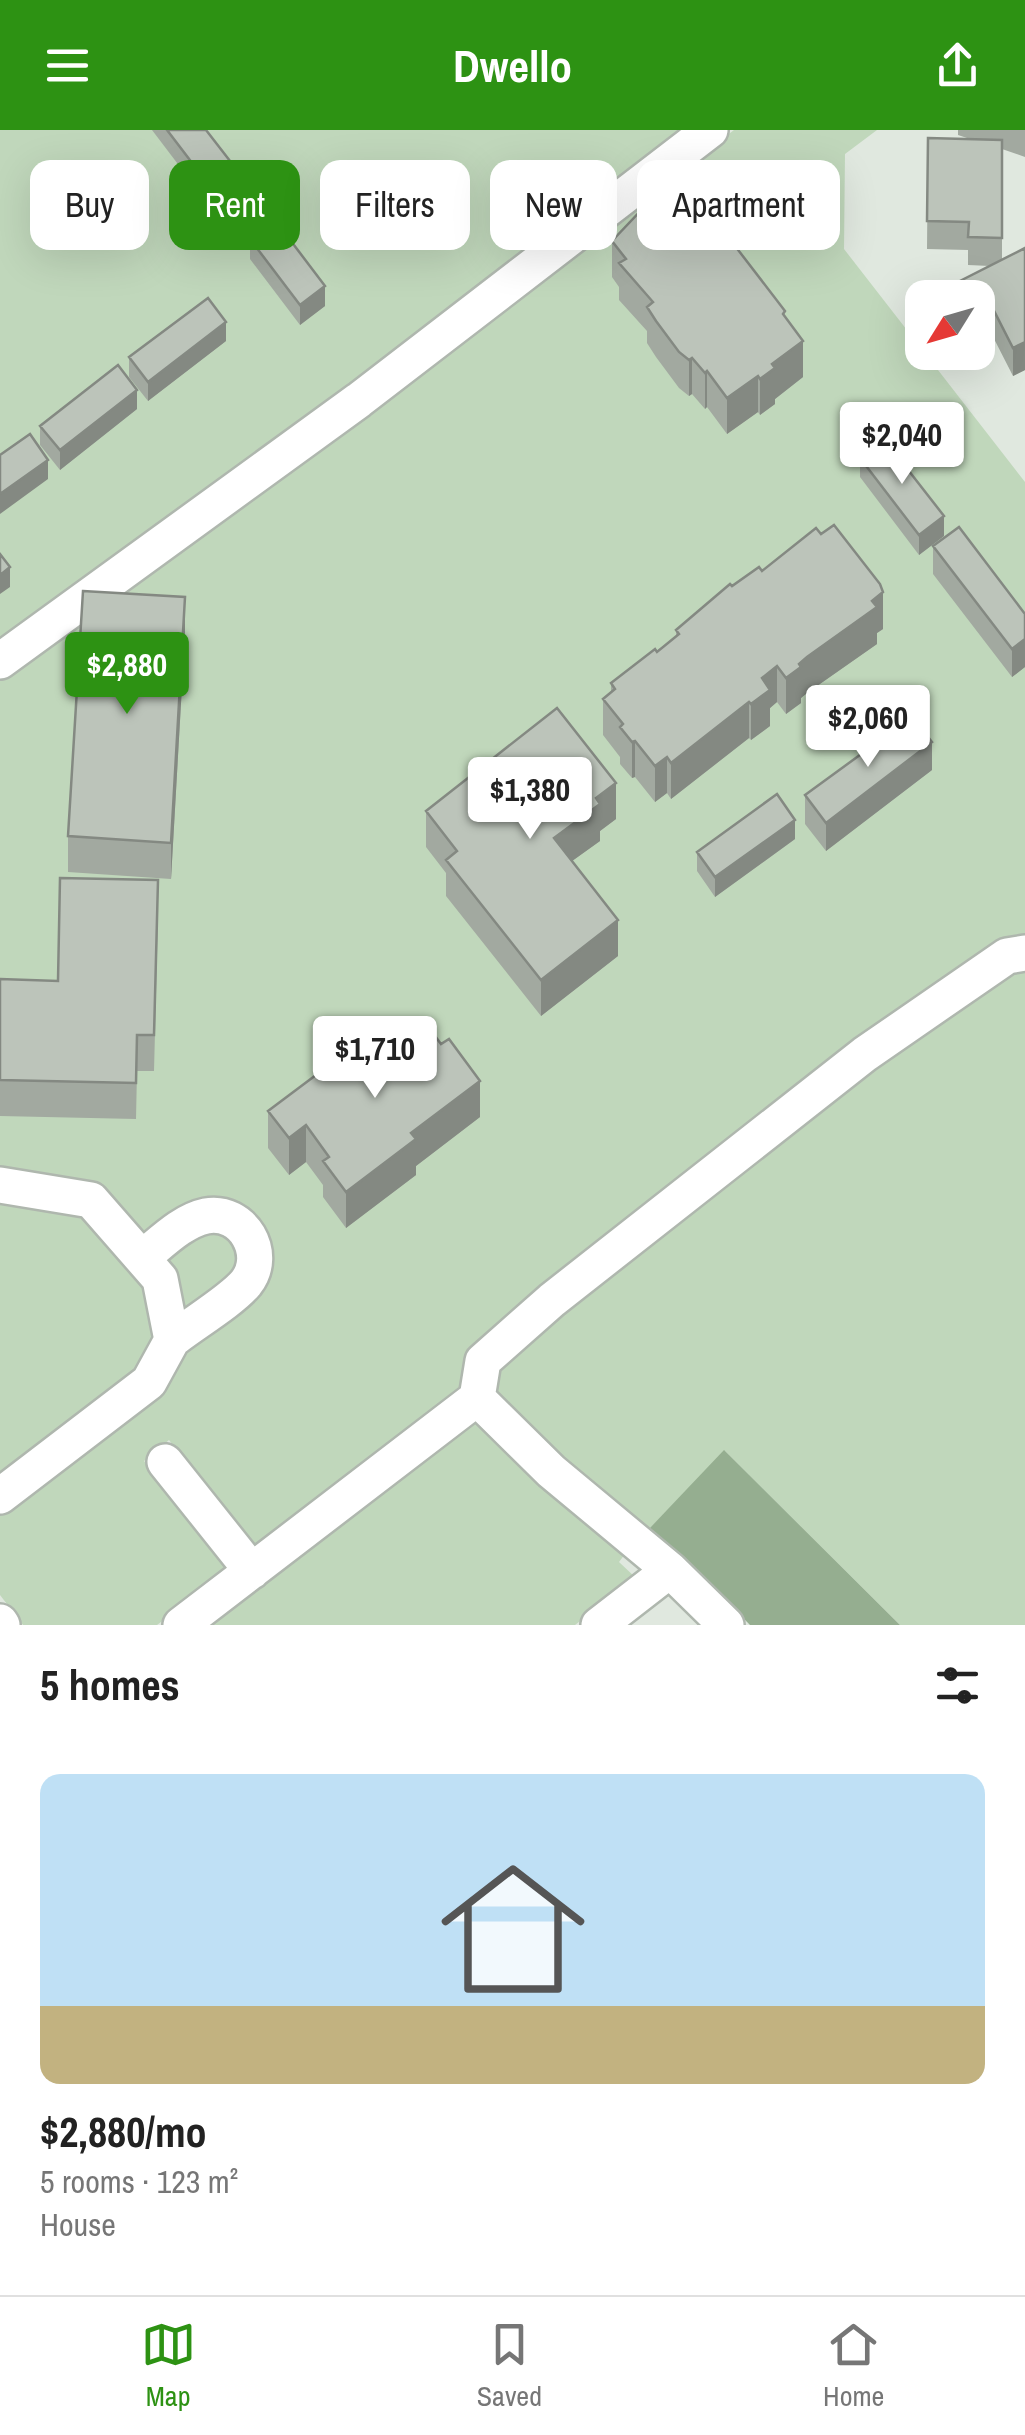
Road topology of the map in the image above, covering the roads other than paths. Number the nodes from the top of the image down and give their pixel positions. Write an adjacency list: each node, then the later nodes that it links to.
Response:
1 (710, 130): 2 (street)
2 (0, 661)
3 (1025, 953): 7 (street)
4 (0, 1186): 5 (street)
5 (142, 1258): 6 (street); 6 (street)
6 (172, 1340): 9 (street)
7 (477, 1398): 10 (street); 11 (street)
8 (166, 1462): 11 (street)
9 (0, 1496)
10 (670, 1570): 13 (street); 14 (street)
11 (252, 1571): 12 (street)
12 (181, 1625)
13 (599, 1625)
14 (726, 1625)

